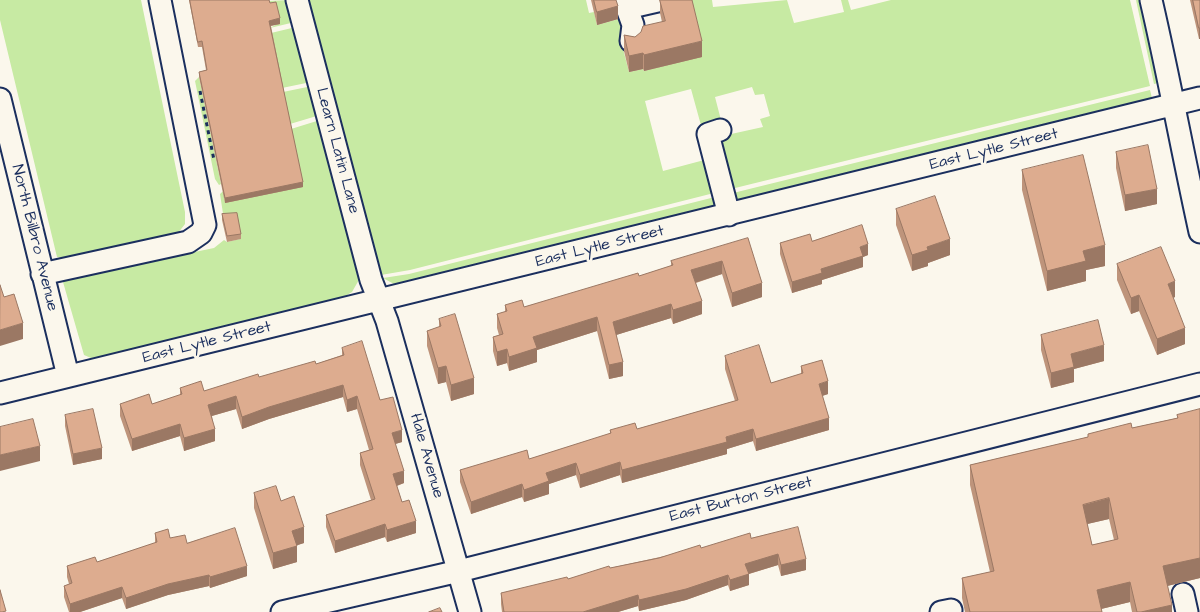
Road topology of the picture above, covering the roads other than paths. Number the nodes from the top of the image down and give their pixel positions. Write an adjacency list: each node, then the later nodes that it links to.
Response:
1 (160, 0): 13 (street)
2 (298, 0): 14 (street, Learn Latin Lane)
3 (662, 0): 5 (street)
4 (1151, 0): 9 (street)
5 (626, 4): 6 (street)
6 (631, 41)
7 (1200, 98): 9 (street, East Lytle Street)
8 (0, 99): 13 (street, North Bilbro Avenue)
9 (1174, 104): 11 (street, East Lytle Street); 12 (street)
10 (720, 130): 11 (street)
11 (729, 215): 14 (street, East Lytle Street)
12 (1200, 232)
13 (42, 274): 15 (street, North Bilbro Avenue)
14 (379, 301): 15 (street, East Lytle Street); 18 (street, Hale Avenue)
15 (68, 376): 17 (street, East Lytle Street)
16 (1200, 384): 18 (street, East Burton Street)
17 (0, 393)
18 (459, 571): 19 (street, East Burton Street); 20 (street, Hale Avenue)
19 (282, 612)
20 (470, 612)

